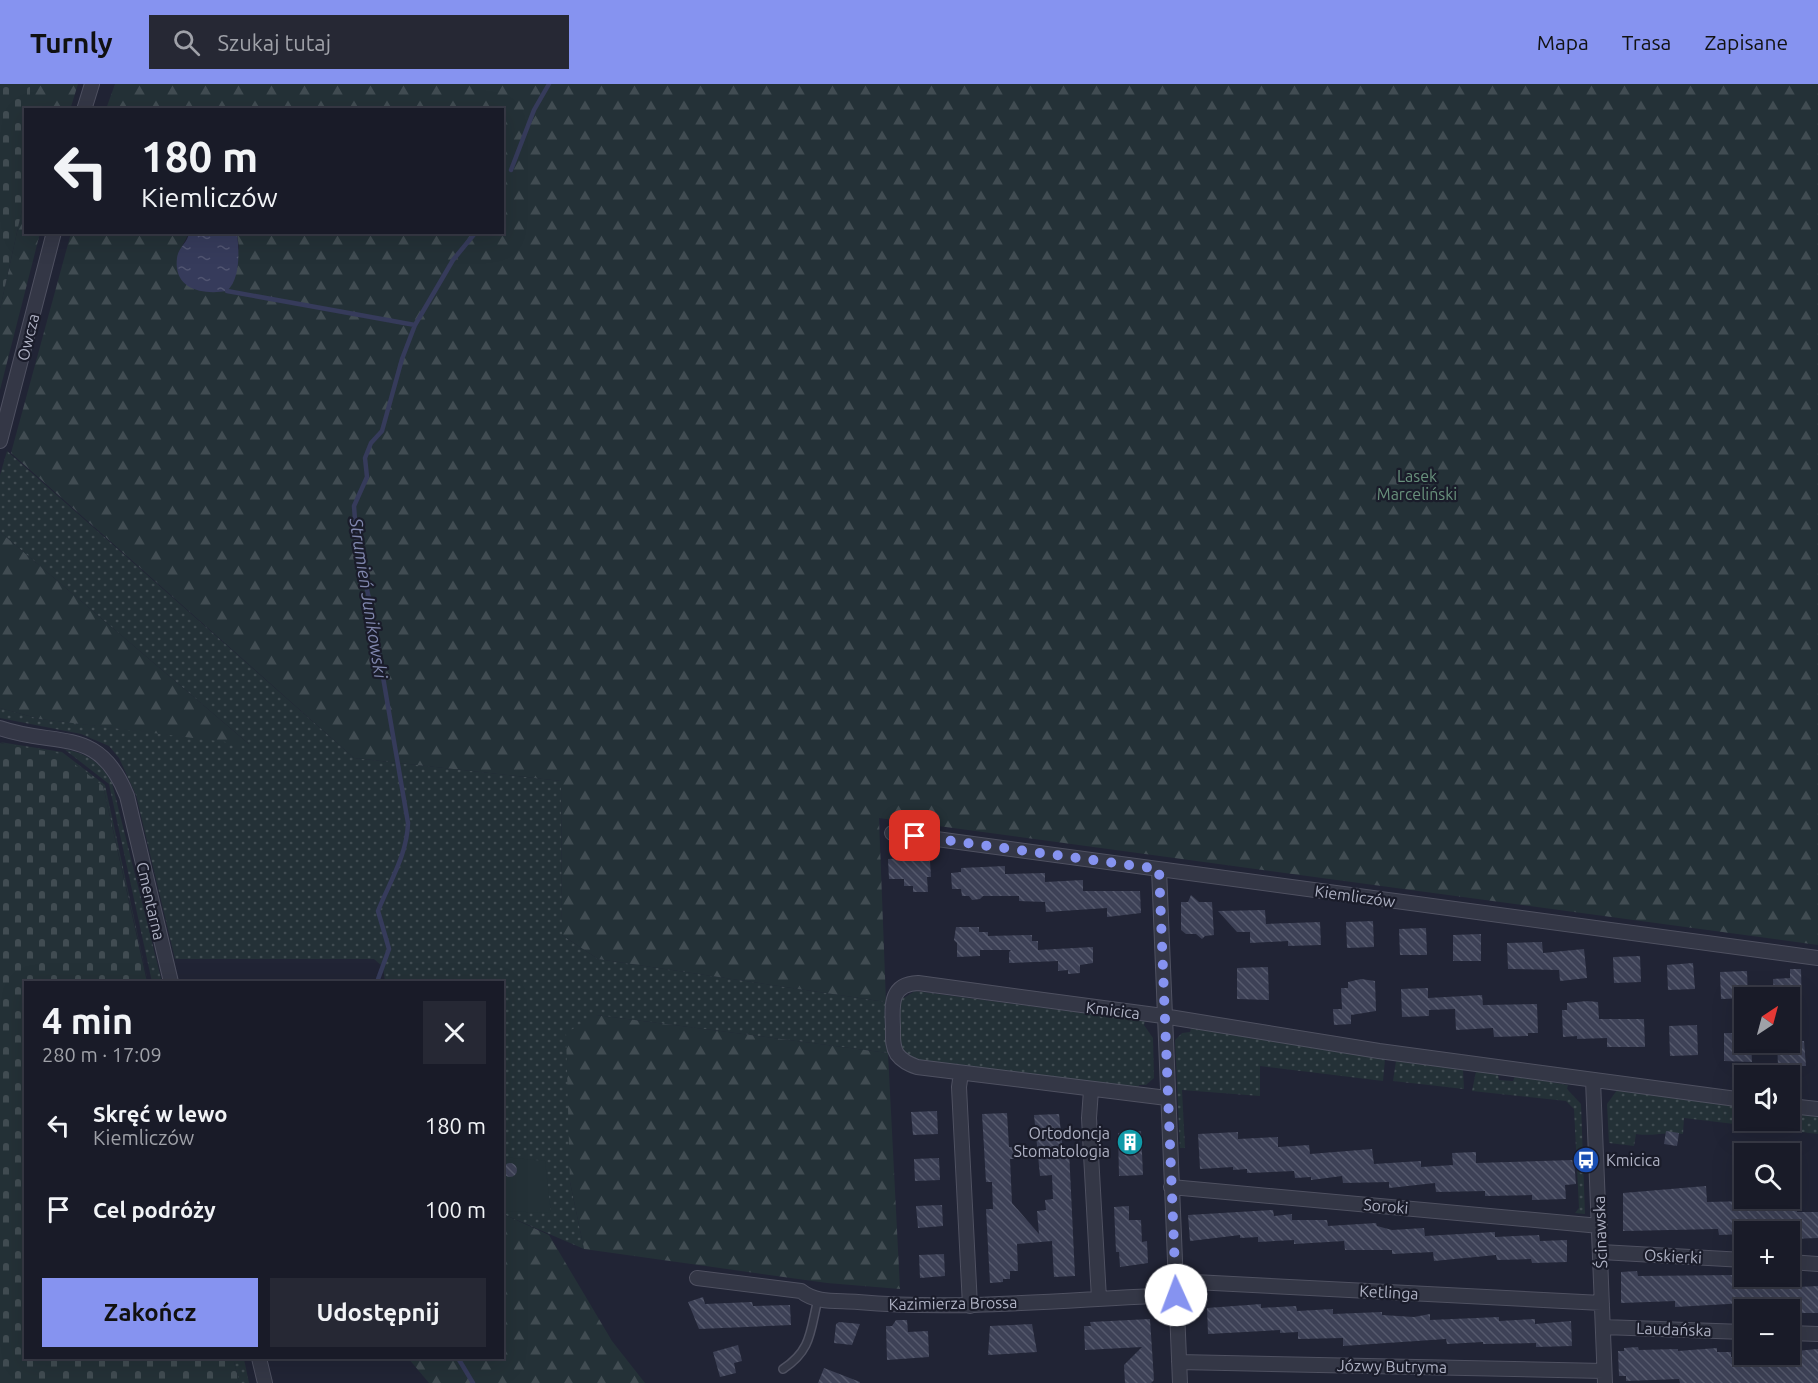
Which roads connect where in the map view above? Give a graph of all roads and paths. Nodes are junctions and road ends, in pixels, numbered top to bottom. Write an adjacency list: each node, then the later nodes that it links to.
1 (92, 84): 2 (street)
2 (85, 108)
3 (53, 234): 4 (street, Owcza)
4 (0, 441)
5 (0, 728): 9 (street, Cmentarna)
6 (892, 833): 7 (street, Kiemliczów)
7 (1159, 869): 8 (street, Kiemliczów); 10 (street)
8 (1818, 958)
9 (171, 981)
10 (1163, 1016): 11 (street, Kmicica); 12 (street, Kmicica); 14 (street)
11 (961, 1072): 13 (street); 29 (street)
12 (1593, 1080): 15 (street, Kmicica); 19 (street, Ścinawska)
13 (1091, 1090): 14 (street); 27 (street)
14 (1167, 1098): 18 (street)
15 (1734, 1099)
16 (1800, 1107): 17 (street)
17 (1818, 1110)
18 (1171, 1187): 19 (street, Soroki); 25 (street)
19 (1600, 1226): 20 (street, Ścinawska)
20 (1601, 1252): 21 (street, Oskierki); 28 (street, Ścinawska)
21 (1734, 1259)
22 (1800, 1263): 23 (street)
23 (1818, 1264)
24 (697, 1278): 26 (street, Kazimierza Brossa)
25 (1176, 1288): 27 (street, Kazimierza Brossa); 28 (street, Ketlinga); 35 (street)
26 (818, 1299): 29 (street, Kazimierza Brossa); 36 (lane)
27 (1099, 1299): 29 (street, Kazimierza Brossa)
28 (1602, 1303): 30 (street, Ścinawska)
29 (970, 1306)
30 (1603, 1327): 31 (street, Laudańska); 37 (street, Ścinawska)
31 (1734, 1332)
32 (1800, 1333): 33 (street)
33 (1818, 1334)
34 (259, 1359): 38 (street)
35 (1179, 1362): 37 (street, Józwy Butryma); 39 (street)
36 (783, 1369)
37 (1604, 1377)
38 (265, 1383)
39 (1180, 1383)

